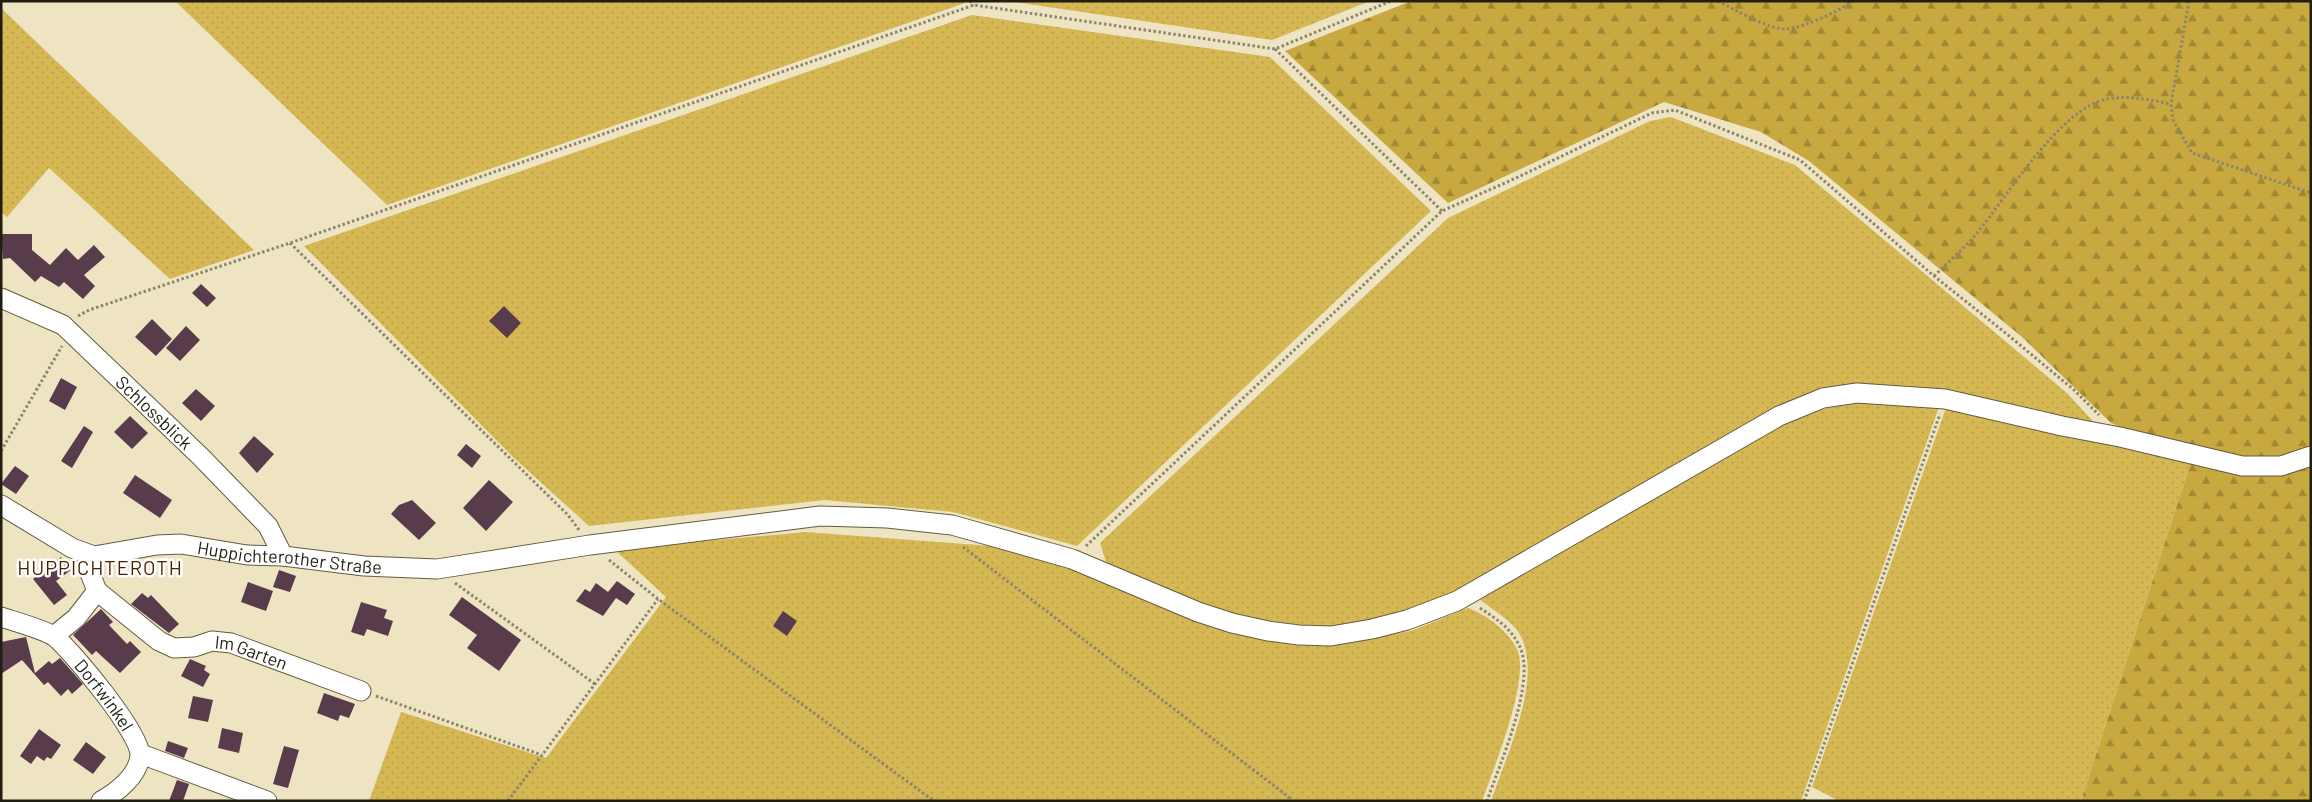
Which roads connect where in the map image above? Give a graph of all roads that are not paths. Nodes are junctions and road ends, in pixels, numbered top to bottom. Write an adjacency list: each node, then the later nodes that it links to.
1 (1, 298): 5 (street, Schlossblick)
2 (2311, 456): 5 (street, Huppichterother Straße)
3 (1, 505): 4 (street)
4 (94, 556): 5 (street, Huppichterother Straße); 6 (street)
5 (283, 556)
6 (97, 591): 8 (street); 9 (street, Im Garten)
7 (1, 617): 8 (street)
8 (54, 636): 10 (street, Dorfwinkel)
9 (361, 691)
10 (140, 754): 11 (street); 12 (street)
11 (102, 801)
12 (267, 801)

